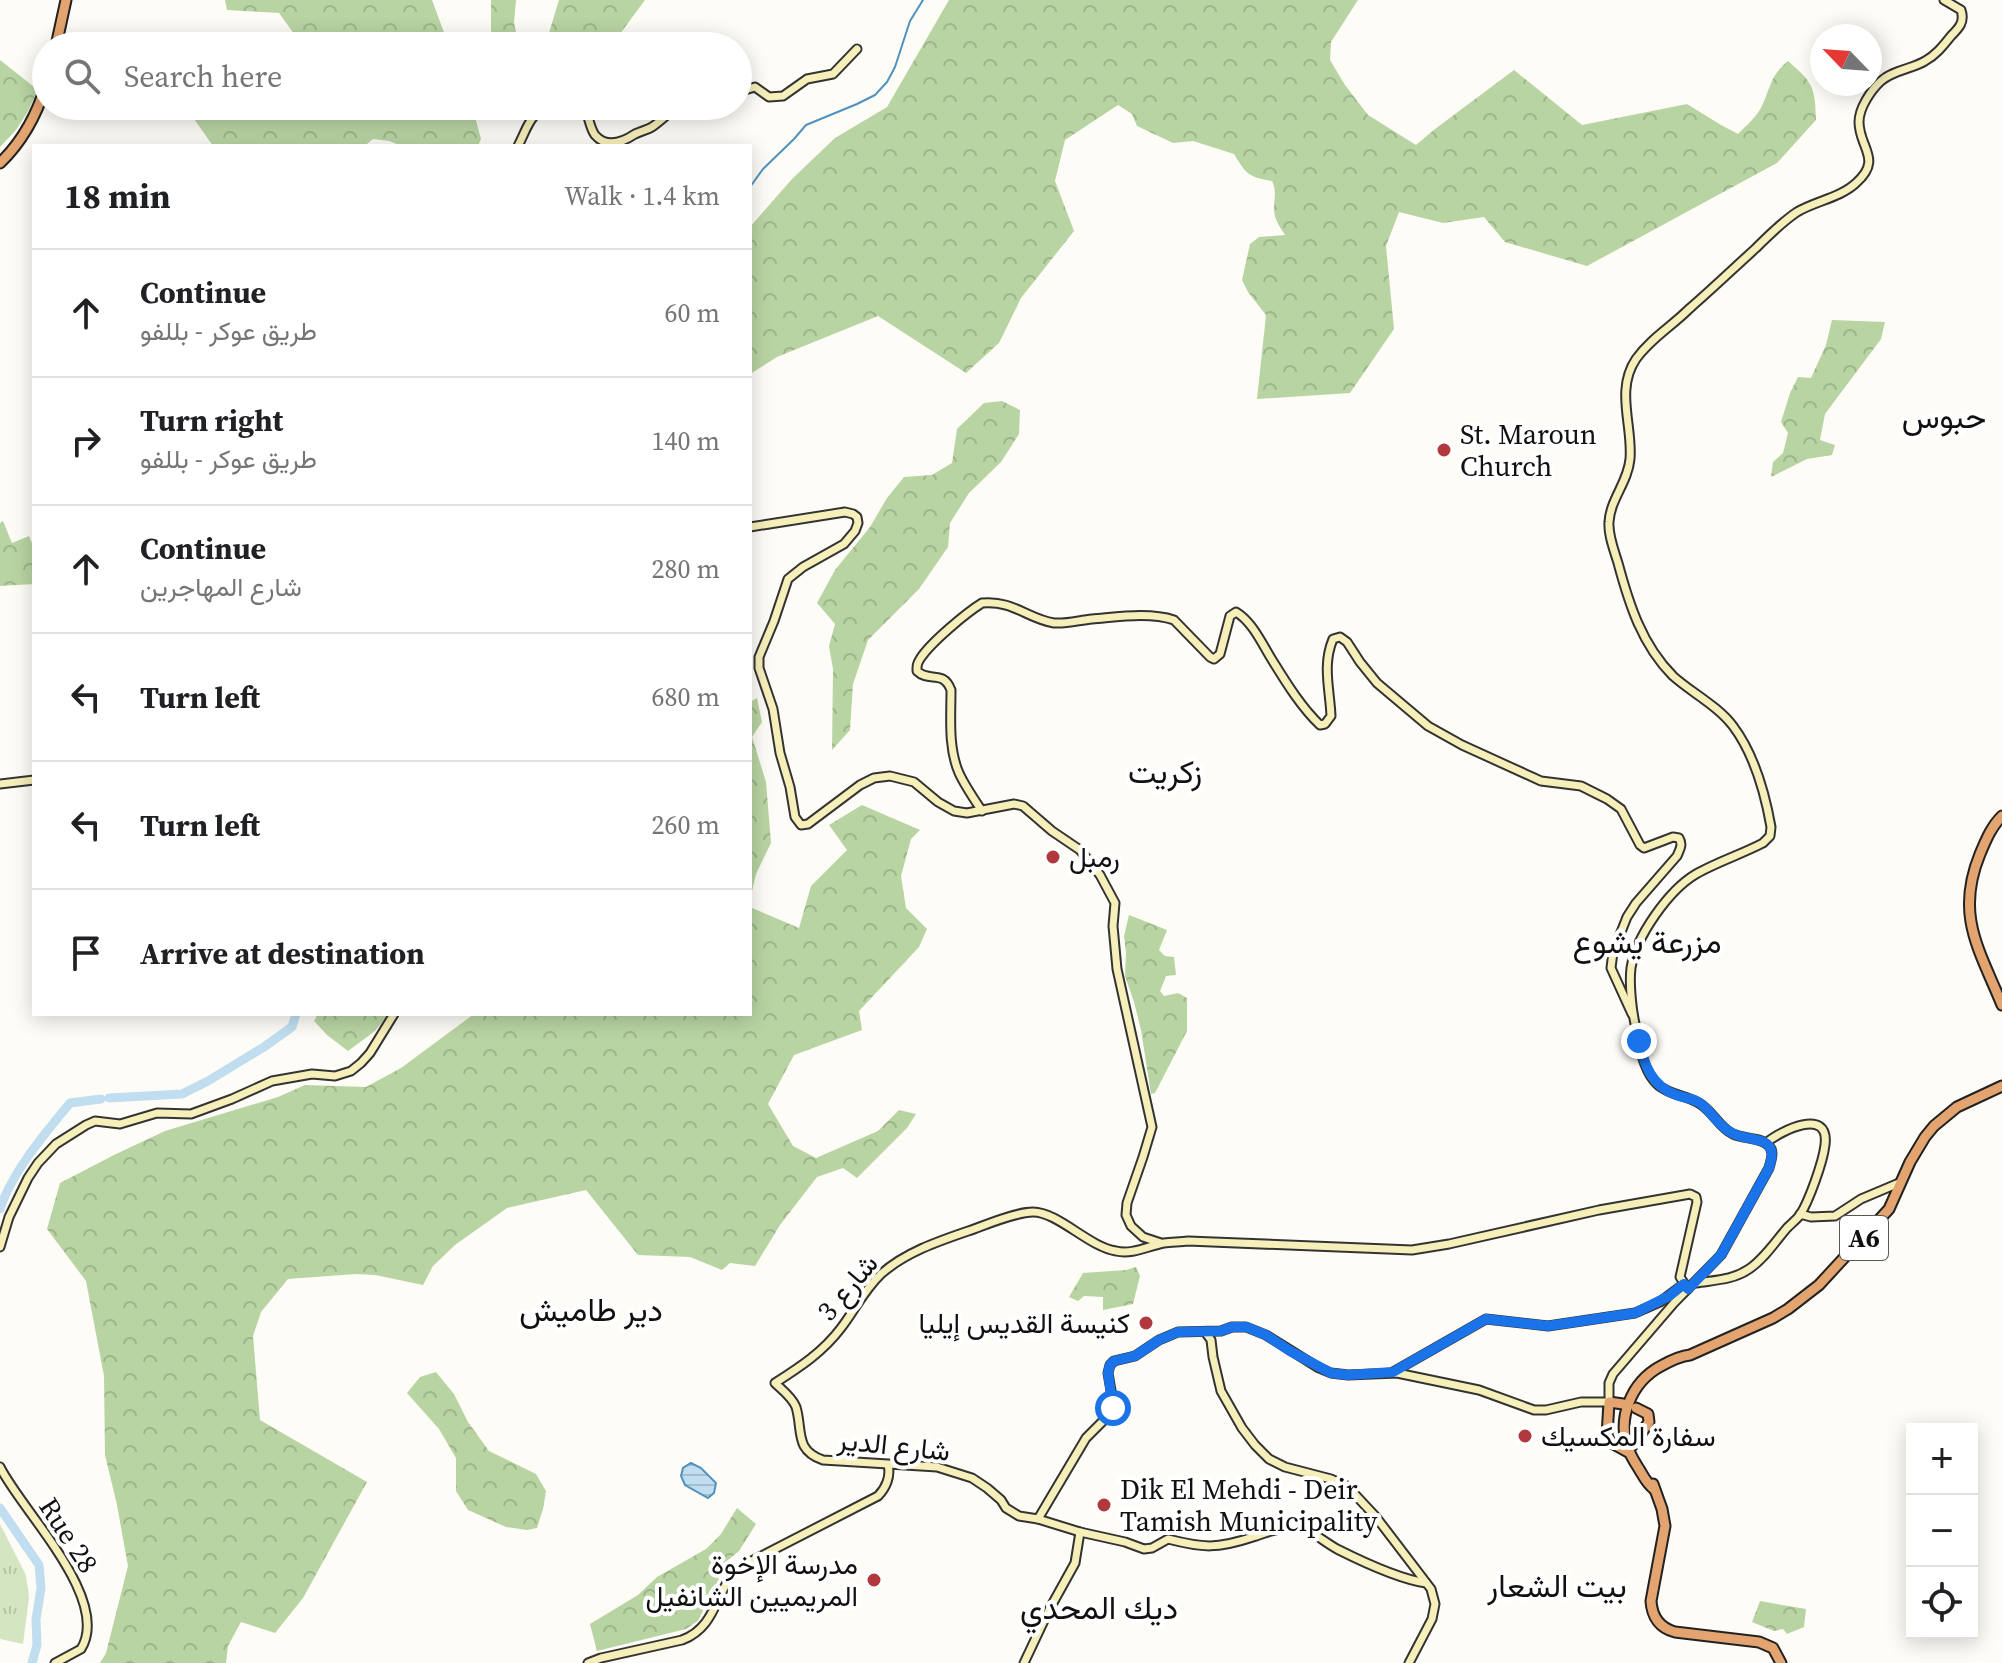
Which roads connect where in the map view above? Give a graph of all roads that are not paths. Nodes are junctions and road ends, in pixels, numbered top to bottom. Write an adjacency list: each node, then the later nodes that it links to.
1 (66, 0): 3 (highway)
2 (1944, 0): 19 (street)
3 (59, 32)
4 (857, 49): 5 (street)
5 (752, 88)
6 (32, 118): 11 (highway)
7 (531, 120): 10 (street)
8 (589, 120): 9 (street)
9 (661, 120)
10 (519, 144)
11 (0, 163)
12 (752, 527): 15 (street)
13 (32, 780): 14 (street)
14 (0, 784)
15 (982, 811): 19 (street); 26 (street)
16 (2002, 816): 17 (highway)
17 (2002, 1005)
18 (393, 1016): 27 (street)
19 (1633, 1016): 21 (street)
20 (2002, 1086): 22 (highway, A6)
21 (1768, 1145): 23 (street); 28 (street)
22 (1897, 1188): 25 (street); 32 (highway, A6)
23 (1804, 1205): 24 (street); 25 (street)
24 (1800, 1214): 25 (street); 28 (street)
25 (1819, 1216)
26 (1163, 1244): 28 (street, شارع 3); 34 (street, شارع 3)
27 (0, 1247)
28 (1689, 1286): 33 (street); 35 (street)
29 (1221, 1331): 30 (street); 31 (street); 33 (street)
30 (1205, 1332): 31 (street); 45 (street)
31 (1212, 1342): 47 (street)
32 (1690, 1355): 38 (highway, A6); 40 (highway, A6)
33 (1393, 1372): 35 (street)
34 (775, 1383): 43 (street, شارع الدير)
35 (1609, 1402): 36 (highway); 41 (highway)
36 (1623, 1404)
37 (1636, 1408): 39 (highway)
38 (1630, 1421): 39 (highway); 42 (highway, A6)
39 (1646, 1428): 42 (highway)
40 (1625, 1432): 41 (highway); 42 (highway, A6)
41 (1612, 1443): 42 (highway)
42 (1631, 1449): 52 (highway, A6)
43 (888, 1465): 45 (street, شارع الدير); 49 (street)
44 (0, 1467): 48 (street, Rue 28)
45 (1038, 1519): 46 (street, شارع الدير)
46 (1080, 1532): 47 (street, شارع الدير); 50 (street)
47 (1426, 1583): 51 (street)
48 (55, 1663)
49 (588, 1663)
50 (1024, 1663)
51 (1407, 1663)
52 (1781, 1663)

